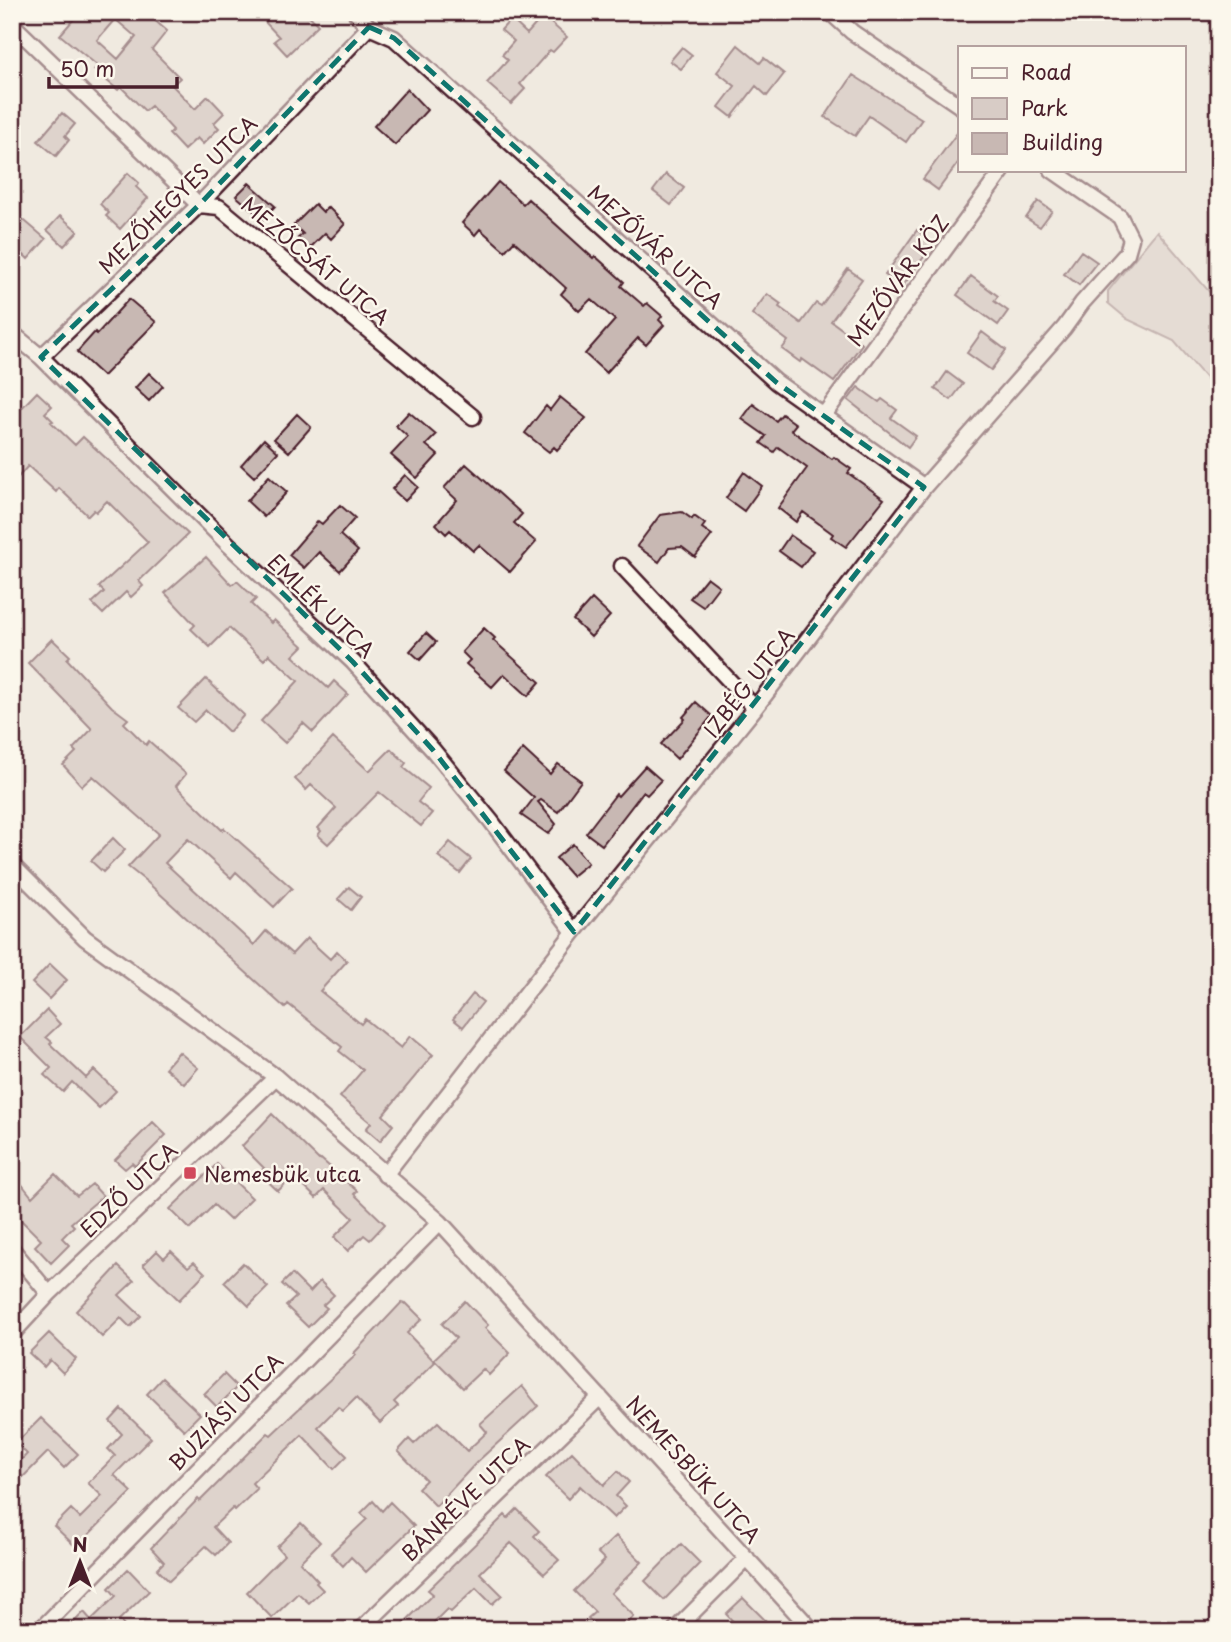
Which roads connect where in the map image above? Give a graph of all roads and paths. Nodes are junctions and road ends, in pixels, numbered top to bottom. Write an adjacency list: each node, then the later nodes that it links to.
1 (355, 12): 4 (street, MEZŐVÁR UTCA)
2 (830, 12): 5 (street)
3 (12, 23): 8 (street, MEZŐCSÁT UTCA)
4 (369, 27): 8 (street, MEZŐHEGYES UTCA); 11 (street, MEZŐVÁR UTCA)
5 (958, 105)
6 (1002, 172): 11 (street, MEZŐVÁR KÖZ)
7 (1055, 172): 13 (street, IZBÉG UTCA)
8 (199, 205): 10 (street, MEZŐHEGYES UTCA); 12 (street, MEZŐCSÁT UTCA)
9 (12, 333): 10 (street, EMLÉK UTCA)
10 (41, 357): 17 (street, EMLÉK UTCA)
11 (824, 415): 13 (street, MEZŐVÁR UTCA)
12 (473, 417)
13 (924, 487): 15 (street, IZBÉG UTCA)
14 (622, 566): 15 (street)
15 (755, 708): 17 (street, IZBÉG UTCA)
16 (12, 865): 18 (street, NEMESBÜK UTCA)
17 (574, 932): 19 (street, IZBÉG UTCA)
18 (276, 1077): 19 (street, NEMESBÜK UTCA); 22 (street, EDZŐ UTCA)
19 (385, 1175): 20 (street, NEMESBÜK UTCA)
20 (440, 1222): 24 (street, NEMESBÜK UTCA); 26 (street, BUZIÁSI UTCA)
21 (12, 1249): 22 (street)
22 (49, 1294): 23 (street, EDZŐ UTCA)
23 (12, 1334)
24 (600, 1397): 25 (street, NEMESBÜK UTCA); 27 (street, BÁNRÉVE UTCA)
25 (747, 1558): 28 (street); 29 (street, NEMESBÜK UTCA)
26 (40, 1630)
27 (360, 1630)
28 (675, 1630)
29 (812, 1630)

